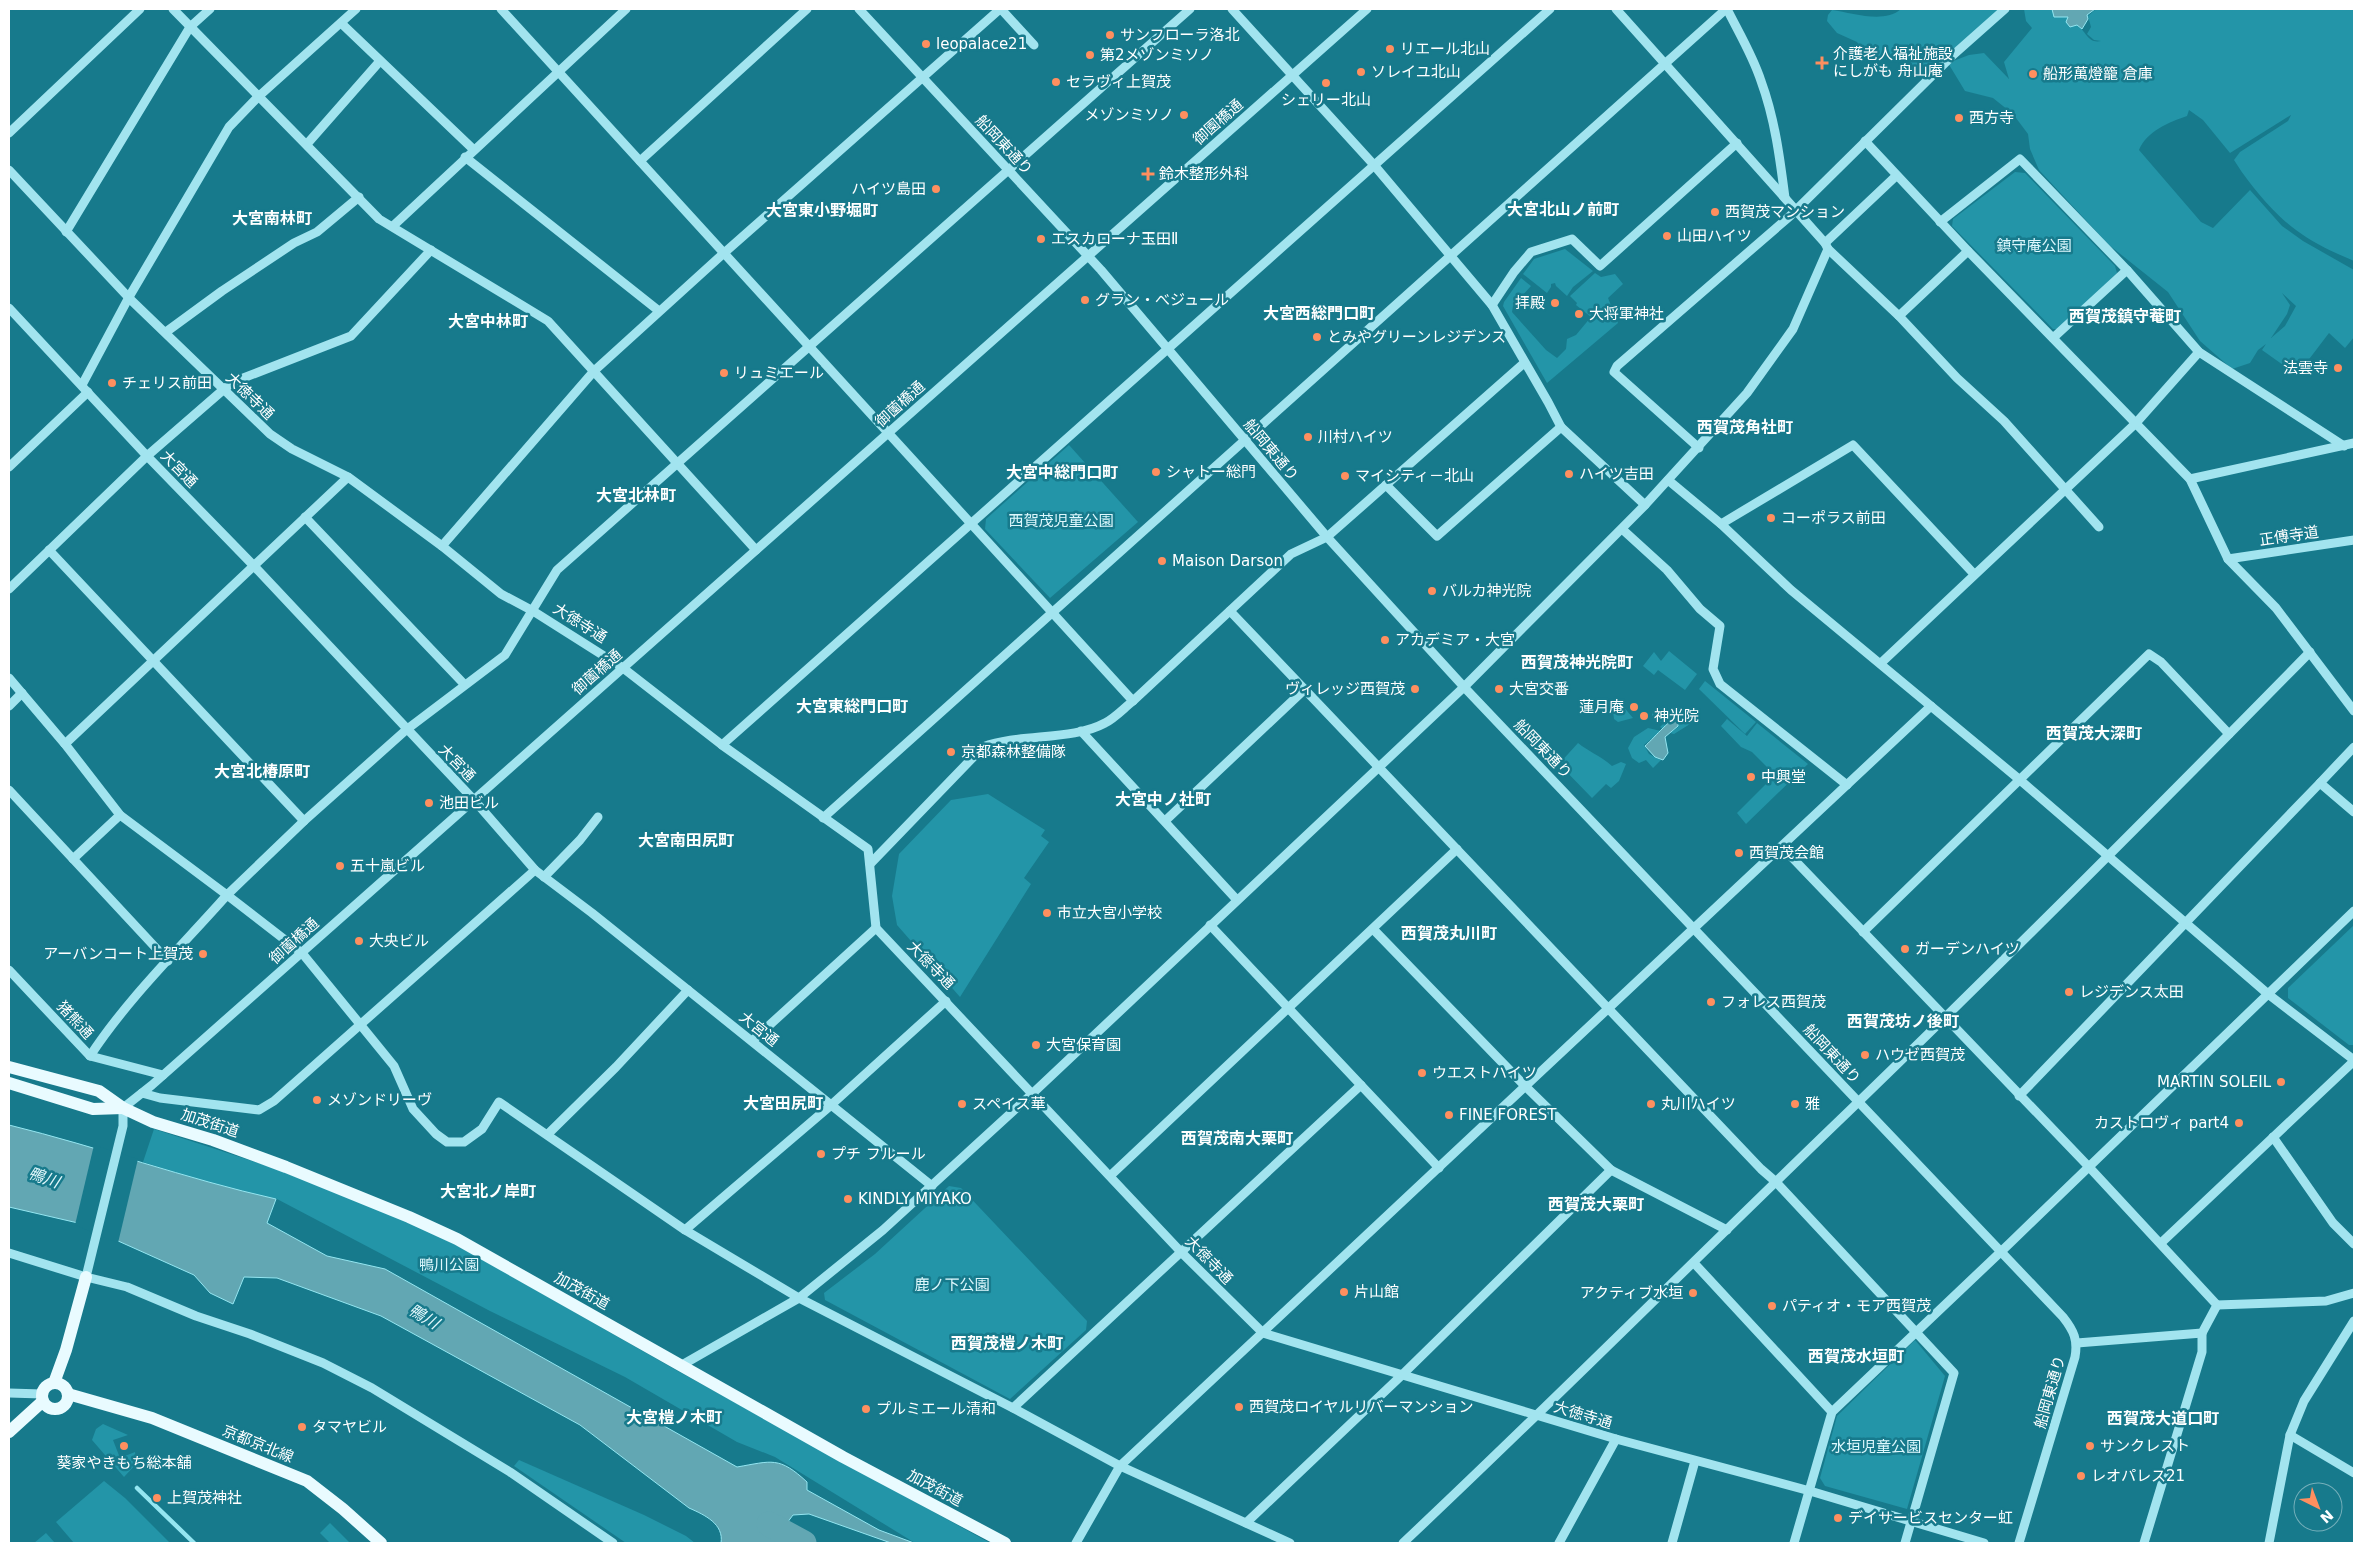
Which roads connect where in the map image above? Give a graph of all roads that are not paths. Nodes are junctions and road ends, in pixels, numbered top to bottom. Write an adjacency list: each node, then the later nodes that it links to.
1 (140, 9): 26 (street)
2 (173, 9): 18 (street)
3 (210, 9): 18 (street)
4 (356, 9): 17 (street)
5 (501, 9): 22 (street)
6 (626, 9): 22 (street)
7 (807, 9): 32 (street)
8 (859, 9): 24 (street, 船岡東通り)
9 (1001, 9): 19 (street); 24 (street)
10 (1190, 9): 34 (street)
11 (1232, 9): 23 (street)
12 (1367, 9): 23 (street, 御園橋通)
13 (1550, 9): 33 (street)
14 (1616, 9): 21 (street)
15 (1726, 9): 21 (street); 38 (street)
16 (2006, 9): 27 (street)
17 (341, 23): 20 (street); 25 (street)
18 (190, 27): 25 (street); 42 (street)
19 (1034, 45)
20 (380, 61): 29 (street); 30 (street)
21 (1666, 63): 28 (street); 47 (street)
22 (558, 71): 30 (street); 32 (street)
23 (1291, 76): 33 (street); 48 (street, 御園橋通)
24 (922, 77): 34 (street, 船岡東通り); 46 (street)
25 (258, 96): 29 (street); 50 (street)
26 (9, 133)
27 (1865, 142): 36 (street); 39 (street)
28 (1737, 143): 38 (street); 51 (street)
29 (307, 144): 37 (street)
30 (474, 150): 31 (street)
31 (466, 157): 41 (street); 53 (street)
32 (640, 161): 46 (street)
33 (1374, 165): 47 (street); 58 (street)
34 (1007, 169): 48 (street, 船岡東通り); 57 (street)
35 (9, 170): 42 (street, 大徳寺通)
36 (1896, 176): 40 (street); 43 (street)
37 (359, 196): 41 (street); 55 (street)
38 (1785, 199): 39 (street)
39 (1795, 210): 43 (street); 70 (street)
40 (1940, 222): 45 (street); 49 (street)
41 (393, 226): 44 (street)
42 (66, 232): 50 (street, 大徳寺通)
43 (1826, 246): 54 (street); 70 (street)
44 (431, 250): 61 (street); 63 (street)
45 (1968, 251): 54 (street); 56 (street)
46 (724, 252): 53 (street); 57 (street)
47 (1451, 255): 51 (street); 67 (street)
48 (1088, 256): 58 (street, 船岡東通り); 66 (street, 御薗橋通)
49 (2127, 270): 56 (street); 59 (street)
50 (129, 297): 55 (street, 大徳寺通); 62 (street)
51 (1492, 305): 60 (street)
52 (9, 309): 62 (street, 大宮通)
53 (659, 311): 61 (street)
54 (1899, 316): 78 (street)
55 (166, 332): 63 (street, 大徳寺通)
56 (2053, 338): 64 (street)
57 (808, 345): 66 (street); 72 (street)
58 (1167, 349): 67 (street, 船岡東通り); 81 (street)
59 (2199, 352): 64 (street); 69 (street)
60 (1524, 363): 65 (street); 77 (street)
61 (594, 371): 72 (street); 87 (street)
62 (85, 388): 71 (street, 大宮通); 73 (street)
63 (223, 390): 71 (street); 74 (street, 大徳寺通)
64 (2136, 423): 75 (street); 78 (street)
65 (1561, 427): 77 (street); 79 (street)
66 (888, 433): 81 (street); 89 (street, 御薗橋通)
67 (1245, 440): 85 (street, 船岡東通り); 96 (street)
68 (2354, 443): 69 (street)
69 (2344, 446): 75 (street)
70 (1699, 448): 76 (street)
71 (147, 456): 88 (street); 91 (street, 大宮通)
72 (677, 462): 89 (street); 94 (street)
73 (9, 467)
74 (348, 477): 80 (street); 87 (street, 大徳寺通)
75 (2190, 479): 90 (street)
76 (1668, 480): 79 (street); 82 (street)
77 (1386, 484): 85 (street)
78 (2065, 490): 83 (street); 92 (street)
79 (1645, 505): 84 (street)
80 (305, 517): 91 (street); 102 (street)
81 (971, 523): 96 (street); 114 (street)
82 (1721, 524): 92 (street); 99 (street)
83 (2099, 527)
84 (1622, 529): 103 (street); 119 (street)
85 (1327, 537): 95 (street); 103 (street, 船岡東通り)
86 (2354, 540): 90 (street, 正傅寺道)
87 (442, 546): 94 (street, 大徳寺通)
88 (49, 550): 93 (street); 98 (street)
89 (756, 550): 100 (street, 御薗橋通)
90 (2228, 559): 97 (street)
91 (254, 566): 98 (street); 110 (street, 大宮通)
92 (1974, 574): 99 (street)
93 (9, 589)
94 (534, 611): 100 (street, 大徳寺通); 102 (street)
95 (1230, 611): 104 (street); 106 (street)
96 (1052, 613): 106 (street); 125 (street)
97 (2310, 652): 109 (street); 112 (street)
98 (154, 660): 113 (street); 126 (street)
99 (1881, 663): 108 (street)
100 (624, 668): 114 (street, 大徳寺通); 121 (street, 御薗橋通)
101 (9, 678): 105 (street)
102 (464, 684): 110 (street)
103 (1464, 687): 116 (street); 142 (street, 船岡東通り)
104 (1305, 689): 116 (street); 127 (street)
105 (22, 693): 107 (street); 113 (street)
106 (1133, 701): 111 (street)
107 (9, 706)
108 (1931, 706): 117 (street); 119 (street)
109 (2354, 711)
110 (406, 730): 121 (street, 大宮通); 126 (street)
111 (1081, 731): 127 (street); 132 (street)
112 (2229, 734): 117 (street); 130 (street)
113 (65, 744): 123 (street)
114 (722, 745): 125 (street, 大徳寺通)
115 (2354, 747): 118 (street)
116 (1377, 768): 129 (street); 136 (street)
117 (2020, 780): 130 (street); 143 (street)
118 (2320, 784): 122 (street); 138 (street)
119 (1847, 785): 128 (street)
120 (9, 790): 131 (street)
121 (474, 800): 133 (street, 大宮通); 144 (street, 御薗橋通)
122 (2354, 812)
123 (120, 815): 131 (street); 135 (street)
124 (598, 817): 134 (street)
125 (823, 818): 132 (street, 大徳寺通)
126 (304, 821): 135 (street)
127 (1164, 821): 136 (street)
128 (1782, 847): 142 (street); 143 (street)
129 (1457, 850): 141 (street); 151 (street)
130 (2108, 855): 138 (street); 152 (street)
131 (73, 859): 145 (street)
132 (870, 864): 140 (street, 大徳寺通)
133 (535, 870): 134 (street, 大宮通); 153 (street)
134 (544, 877): 147 (street, 大宮通)
135 (227, 895): 144 (street); 145 (street)
136 (1237, 900): 139 (street)
137 (2354, 911): 148 (street)
138 (2187, 922): 148 (street); 164 (street)
139 (1210, 925): 150 (street); 163 (street)
140 (876, 928): 149 (street, 大徳寺通); 154 (street)
141 (1372, 929): 150 (street); 161 (street)
142 (1695, 929): 151 (street); 165 (street, 船岡東通り)
143 (1863, 932): 152 (street)
144 (302, 953): 153 (street); 158 (street, 御薗橋通)
145 (168, 961): 155 (street)
146 (9, 970): 155 (street, 猪熊通)
147 (688, 990): 154 (street, 大宮通); 168 (street)
148 (2268, 994): 156 (street); 170 (street)
149 (946, 1001): 163 (street, 大徳寺通); 166 (street)
150 (1288, 1008): 160 (street); 173 (street)
151 (1609, 1009): 161 (street); 174 (street)
152 (1945, 1019): 164 (street); 165 (street)
153 (359, 1024): 162 (street); 168 (street)
154 (752, 1041): 166 (street, 大宮通)
155 (90, 1056): 158 (street, 猪熊通)
156 (2354, 1061): 169 (street)
157 (9, 1067): 167 (main road, 加茂街道)
158 (163, 1076): 162 (street, 御薗橋通)
159 (9, 1084): 167 (main road, 加茂街道)
160 (1361, 1085): 171 (street); 180 (street)
161 (1526, 1087): 171 (street); 172 (street)
162 (142, 1092): 167 (street, 御薗橋通)
163 (1033, 1093): 173 (street, 大徳寺通); 175 (street)
164 (2019, 1096): 170 (street)
165 (1858, 1102): 174 (street); 181 (street, 船岡東通り)
166 (830, 1106): 175 (street, 大宮通); 176 (street)
167 (123, 1108): 184 (street); 193 (main road, 加茂街道)
168 (548, 1134): 176 (street)
169 (2273, 1137): 178 (street); 179 (street)
170 (2090, 1167): 178 (street); 181 (street)
171 (1439, 1168): 189 (street)
172 (1611, 1170): 177 (street); 194 (street)
173 (1110, 1176): 180 (street, 大徳寺通)
174 (1776, 1182): 177 (street); 190 (street)
175 (932, 1186): 186 (street)
176 (685, 1230): 186 (street)
177 (1727, 1230): 183 (street)
178 (2161, 1242): 187 (street)
179 (2354, 1244)
180 (1181, 1252): 189 (street, 大徳寺通); 198 (street)
181 (2001, 1252): 190 (street); 192 (street, 船岡東通り)
182 (9, 1253): 184 (street)
183 (1694, 1263): 199 (street); 200 (street)
184 (87, 1273): 195 (main road); 211 (street)
185 (2354, 1293): 187 (street)
186 (799, 1298): 193 (street); 198 (street)
187 (2217, 1305): 191 (street)
188 (2354, 1321): 202 (street)
189 (1263, 1332): 194 (street, 大徳寺通); 205 (street)
190 (1915, 1332): 199 (street); 208 (street)
191 (2202, 1333): 192 (street); 222 (street)
192 (2077, 1343): 221 (street, 船岡東通り)
193 (682, 1365): 212 (main road, 加茂街道)
194 (1402, 1375): 200 (street, 大徳寺通); 209 (street)
195 (62, 1391): 197 (main road); 197 (main road, 京都京北線); 210 (main road, 京都京北線)
196 (9, 1393): 197 (street)
197 (42, 1397): 201 (main road)
198 (1013, 1408): 205 (street)
199 (1832, 1412): 207 (street)
200 (1538, 1416): 203 (street, 大徳寺通); 215 (street)
201 (9, 1432)
202 (2290, 1435): 206 (street); 223 (street)
203 (1616, 1439): 204 (street, 大徳寺通); 216 (street)
204 (1696, 1461): 207 (street, 大徳寺通); 217 (street)
205 (1120, 1466): 209 (street); 213 (street)
206 (2354, 1473)
207 (1810, 1491): 208 (street, 大徳寺通); 218 (street)
208 (1912, 1522): 219 (street); 220 (street, 大徳寺通)
209 (1246, 1523): 214 (street)
210 (381, 1543)
211 (613, 1543)
212 (1006, 1543)
213 (1076, 1543)
214 (1290, 1543)
215 (1403, 1543)
216 (1559, 1543)
217 (1672, 1543)
218 (1794, 1543)
219 (1905, 1543)
220 (1984, 1543)
221 (2019, 1543)
222 (2144, 1543)
223 (2269, 1543)

